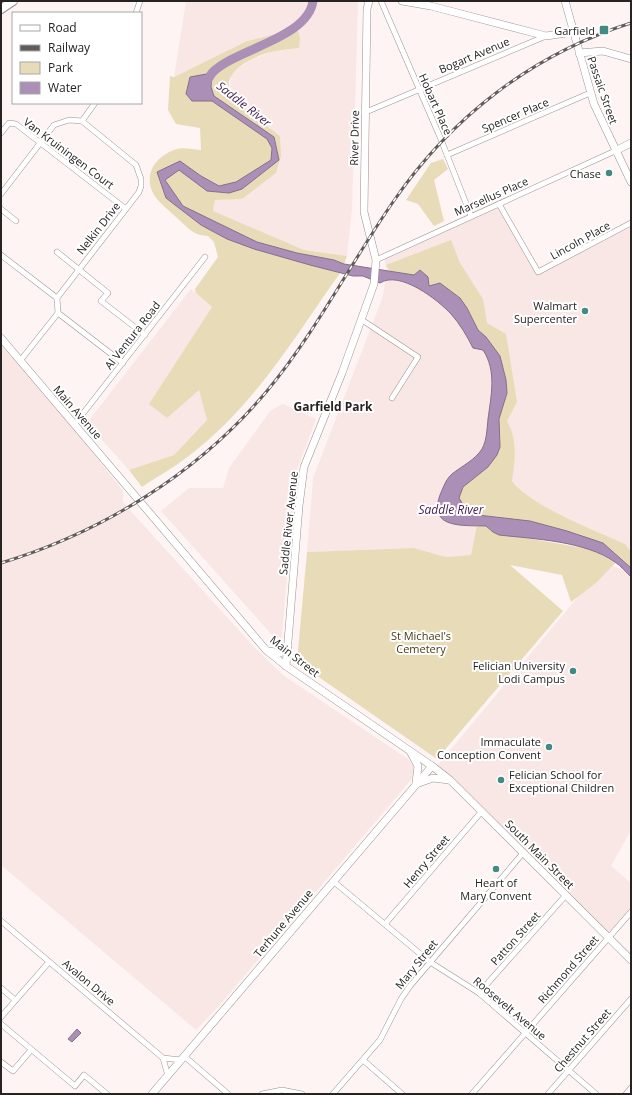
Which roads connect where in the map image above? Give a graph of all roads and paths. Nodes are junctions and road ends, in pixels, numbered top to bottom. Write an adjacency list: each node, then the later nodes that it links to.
1 (13, 1): 8 (main road)
2 (140, 1): 9 (street)
3 (369, 1): 17 (street, River Drive)
4 (381, 1): 14 (street, Hobart Place)
5 (402, 1): 7 (street)
6 (565, 1): 10 (street, Passaic Street)
7 (429, 4): 11 (street)
8 (1, 9)
9 (136, 12)
10 (573, 32): 11 (street); 12 (street, Passaic Street)
11 (546, 36): 14 (street, Bogart Avenue)
12 (579, 53): 13 (street); 15 (street, Passaic Street)
13 (631, 59)
14 (419, 90): 17 (street, Bogart Avenue); 23 (street, Hobart Place)
15 (590, 93): 22 (street, Passaic Street); 23 (street, Spencer Place)
16 (94, 104): 18 (street)
17 (366, 112): 35 (street, River Drive)
18 (82, 121): 20 (street); 28 (street, Nelkin Drive)
19 (1, 133): 20 (street, Van Kruiningen Court)
20 (40, 143): 25 (street); 28 (street, Van Kruiningen Court)
21 (631, 143): 22 (street)
22 (615, 151): 24 (street, Passaic Street); 26 (street, Marsellus Place)
23 (447, 155): 29 (street, Hobart Place)
24 (631, 182)
25 (1, 194)
26 (499, 204): 29 (street, Marsellus Place); 31 (street, Lincoln Place)
27 (1, 209): 30 (street)
28 (126, 209): 36 (street, Nelkin Drive)
29 (471, 216): 35 (street, Marsellus Place)
30 (16, 220)
31 (631, 223)
32 (56, 252): 36 (street)
33 (1, 255): 38 (street)
34 (205, 257): 41 (street, Al Ventura Road)
35 (376, 261): 37 (street, River Drive)
36 (79, 269): 38 (street, Nelkin Drive); 41 (street)
37 (376, 274): 40 (street, Saddle River Avenue)
38 (57, 298): 39 (street)
39 (58, 313): 43 (street); 44 (street)
40 (362, 320): 45 (street); 48 (street, Saddle River Avenue)
41 (145, 335): 44 (street, Al Ventura Road)
42 (1, 338): 43 (street, Main Avenue)
43 (20, 361): 46 (street, Main Avenue)
44 (123, 363): 46 (street, Al Ventura Road)
45 (392, 398)
46 (74, 425): 47 (street, Main Avenue)
47 (138, 499): 49 (street, Main Street)
48 (288, 646): 49 (street); 50 (street, Saddle River Avenue)
49 (266, 650): 50 (street, Main Street)
50 (286, 666): 51 (street, Main Street)
51 (410, 751): 52 (street, Main Street); 54 (street)
52 (432, 766): 53 (street, South Main Street); 54 (street, Terhune Avenue)
53 (450, 780): 54 (street); 55 (street, South Main Street)
54 (415, 785): 57 (street, Terhune Avenue)
55 (482, 811): 56 (street, South Main Street); 61 (street, Henry Street)
56 (523, 853): 58 (street, South Main Street); 65 (street, Mary Street)
57 (333, 881): 61 (street, Roosevelt Avenue); 75 (street, Terhune Avenue)
58 (566, 895): 62 (street, South Main Street); 67 (street, Patton Street)
59 (631, 912): 62 (street, Richmond Street)
60 (1, 921): 64 (street, Avalon Drive)
61 (386, 924): 65 (street, Roosevelt Avenue)
62 (608, 938): 63 (street, South Main Street); 72 (street, Richmond Street)
63 (631, 960)
64 (49, 962): 69 (street); 74 (street, Avalon Drive)
65 (430, 962): 67 (street, Roosevelt Avenue); 76 (street, Mary Street)
66 (1, 988): 69 (street)
67 (480, 993): 72 (street, Roosevelt Avenue)
68 (631, 999): 78 (street, Chestnut Street)
69 (15, 1000): 70 (street)
70 (1, 1017)
71 (1, 1024): 73 (street)
72 (526, 1034): 78 (street, Roosevelt Avenue); 88 (street, Richmond Street)
73 (31, 1050): 77 (street); 81 (street)
74 (163, 1058): 75 (street); 79 (street)
75 (183, 1058): 79 (street, Terhune Avenue); 83 (street)
76 (363, 1060): 86 (street, Mary Street); 87 (street)
77 (1, 1062)
78 (569, 1071): 89 (street, Chestnut Street); 90 (street, Roosevelt Avenue)
79 (168, 1076): 82 (street, Terhune Avenue)
80 (631, 1088): 91 (street)
81 (107, 1094)
82 (152, 1094)
83 (228, 1094)
84 (262, 1094): 85 (street)
85 (302, 1094)
86 (333, 1094)
87 (402, 1094)
88 (472, 1094)
89 (548, 1094)
90 (596, 1094)
91 (626, 1094)

